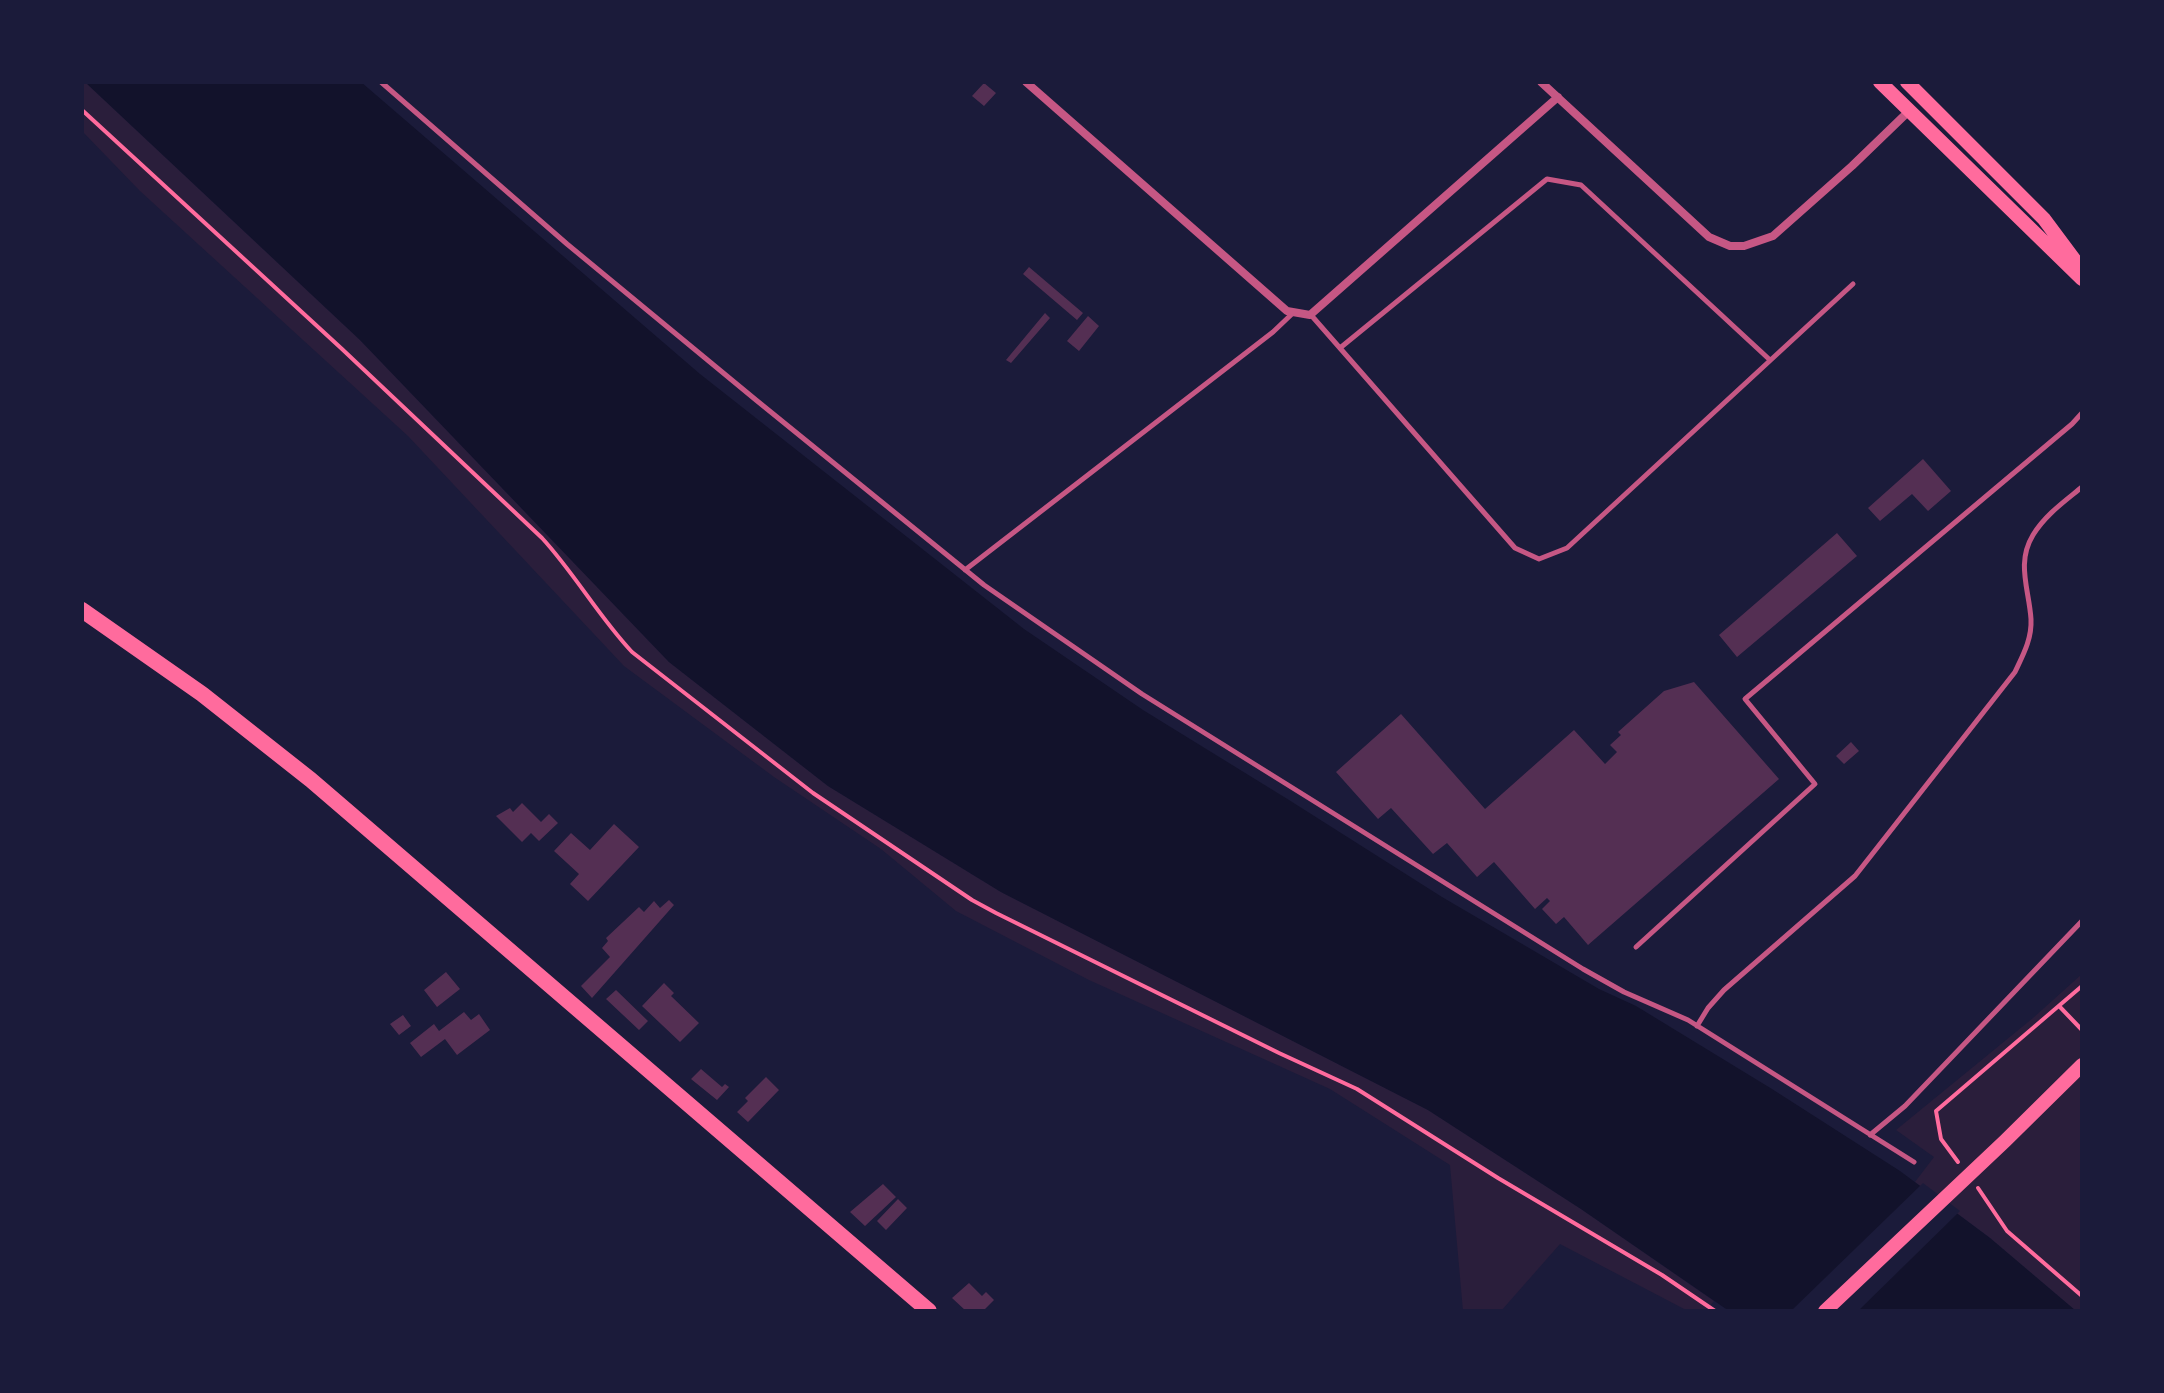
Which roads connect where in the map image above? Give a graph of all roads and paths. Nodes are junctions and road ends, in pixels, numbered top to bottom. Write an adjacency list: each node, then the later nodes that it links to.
1 (381, 82): 18 (lane)
2 (1026, 82): 12 (street)
3 (1541, 82): 6 (street)
4 (1880, 82): 8 (main road)
5 (1907, 82): 9 (main road)
6 (1558, 97): 8 (street); 13 (street)
7 (82, 110): 33 (path)
8 (1909, 111): 10 (main road)
9 (2082, 270)
10 (2082, 279)
11 (1853, 284): 15 (lane)
12 (1294, 312): 13 (street); 18 (lane)
13 (1310, 315): 14 (lane)
14 (1340, 348): 15 (lane); 15 (lane)
15 (1770, 360)
16 (2082, 413): 21 (lane)
17 (2082, 487): 24 (lane)
18 (965, 570): 24 (lane)
19 (82, 610): 32 (main road)
20 (2082, 921): 28 (lane)
21 (1636, 947)
22 (2082, 986): 23 (path)
23 (2060, 1007): 25 (path); 27 (path)
24 (1697, 1026): 28 (lane)
25 (2082, 1030)
26 (2082, 1065): 34 (main road)
27 (1936, 1111)
28 (1870, 1135): 29 (lane)
29 (1914, 1162)
30 (2007, 1231): 31 (path)
31 (2082, 1296)
32 (929, 1311)
33 (1715, 1311)
34 (1825, 1311)

